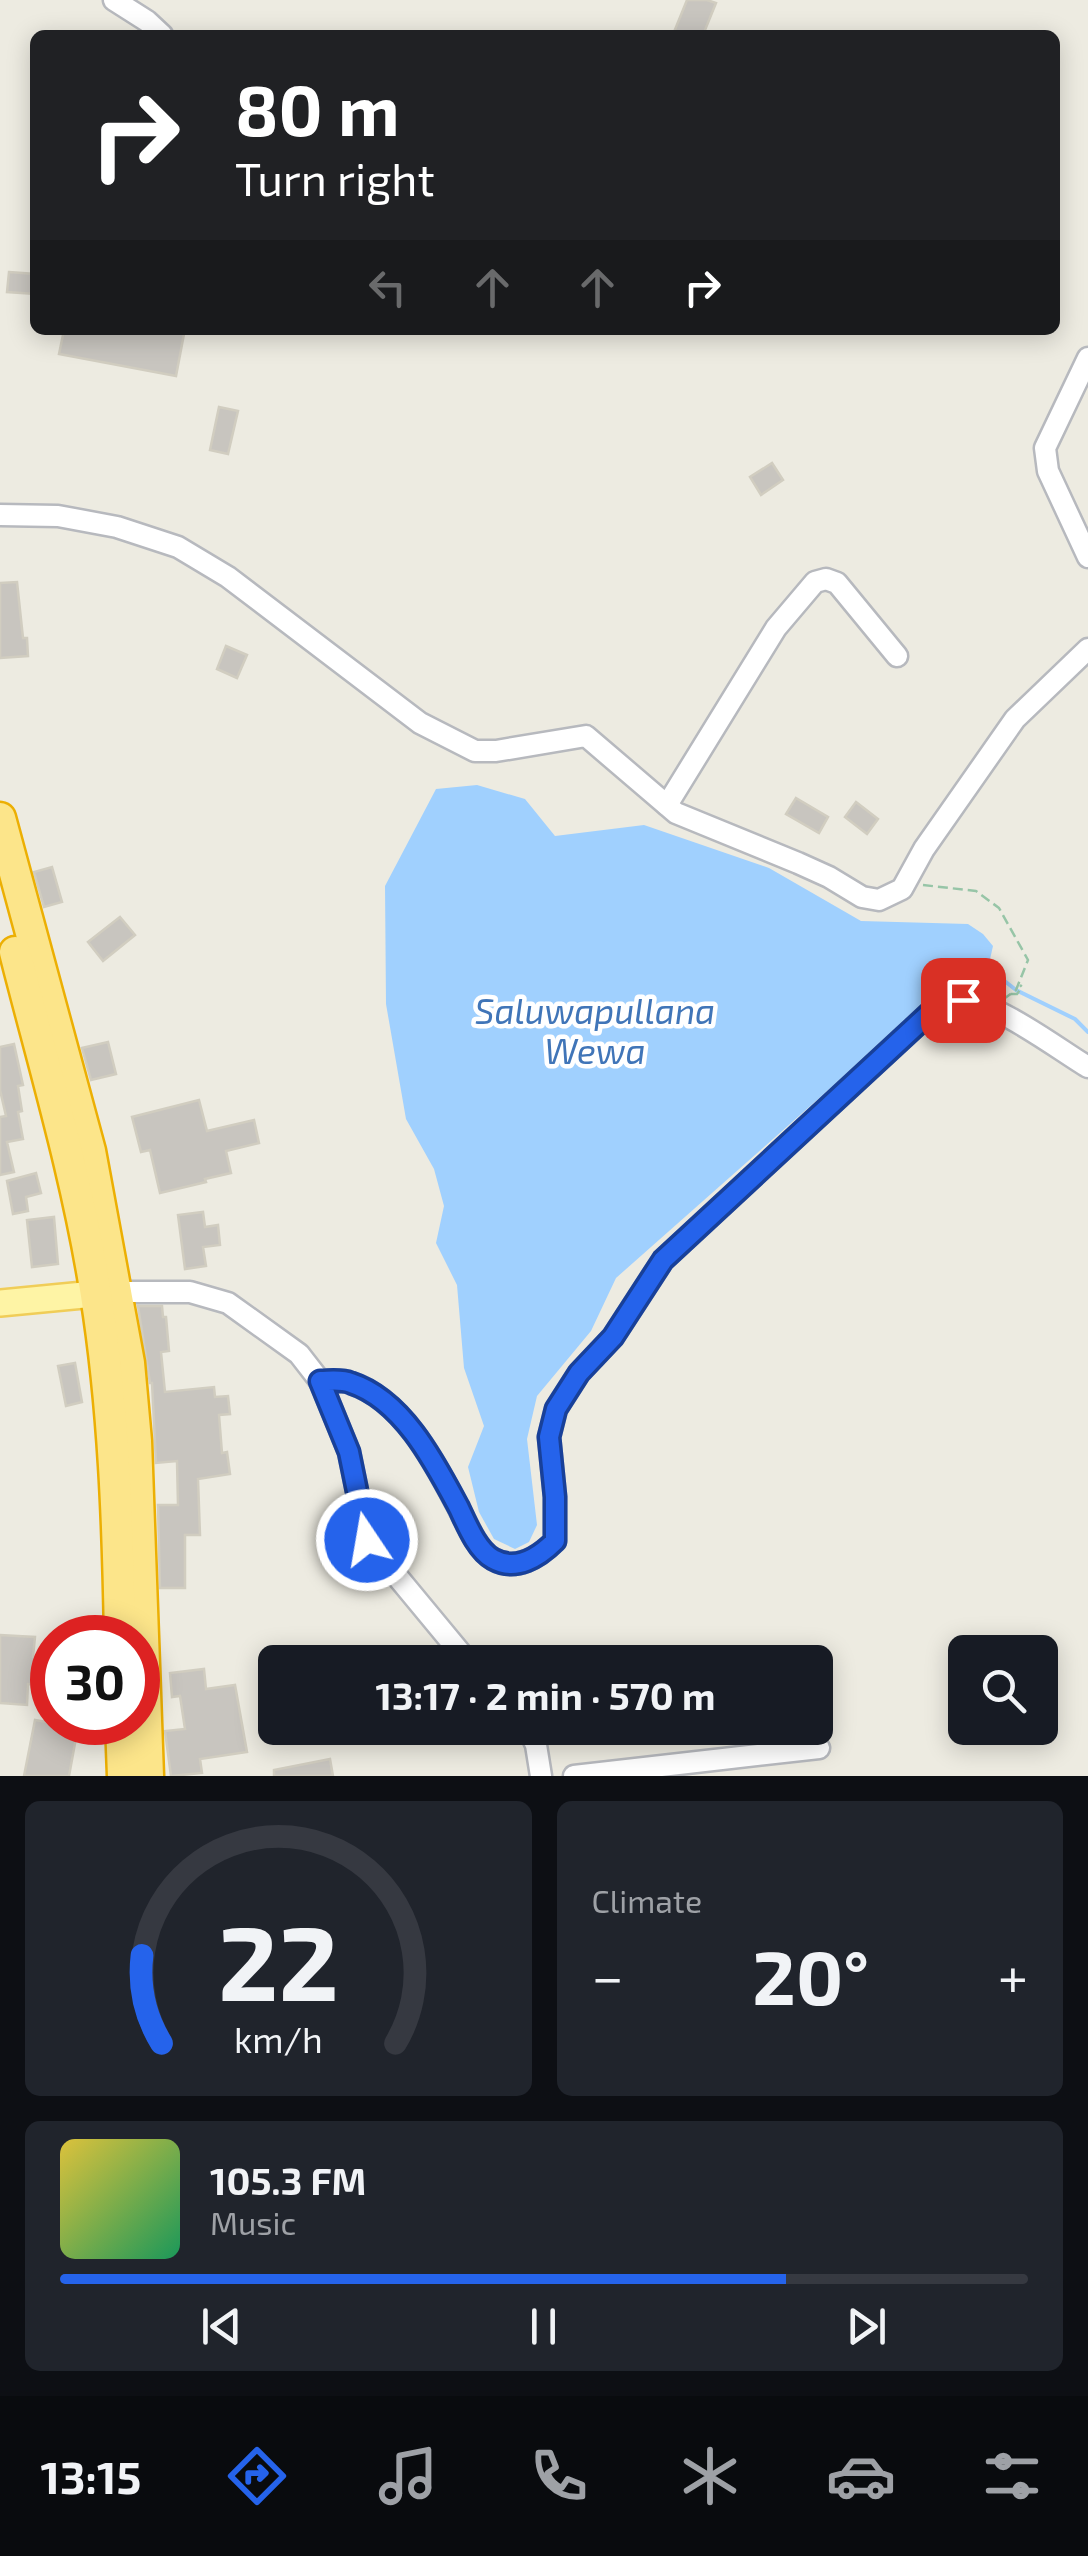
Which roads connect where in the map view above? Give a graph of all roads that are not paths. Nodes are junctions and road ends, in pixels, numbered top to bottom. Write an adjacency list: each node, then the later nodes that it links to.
1 (114, 0): 2 (street)
2 (157, 30)
3 (1088, 358): 5 (street)
4 (0, 515): 8 (street)
5 (1088, 558)
6 (1088, 649): 8 (street)
7 (897, 656): 8 (street)
8 (667, 805)
9 (0, 818): 12 (highway)
10 (0, 896): 12 (highway)
11 (1088, 1067): 14 (street)
12 (106, 1293): 13 (main road); 14 (street); 15 (highway)
13 (0, 1303)
14 (320, 1381): 16 (street)
15 (127, 1615)
16 (454, 1645)
17 (122, 1745): 21 (highway)
18 (144, 1745): 22 (highway)
19 (536, 1745): 23 (street)
20 (819, 1748): 24 (street)
21 (122, 1776)
22 (148, 1776)
23 (541, 1776)
24 (574, 1776)

